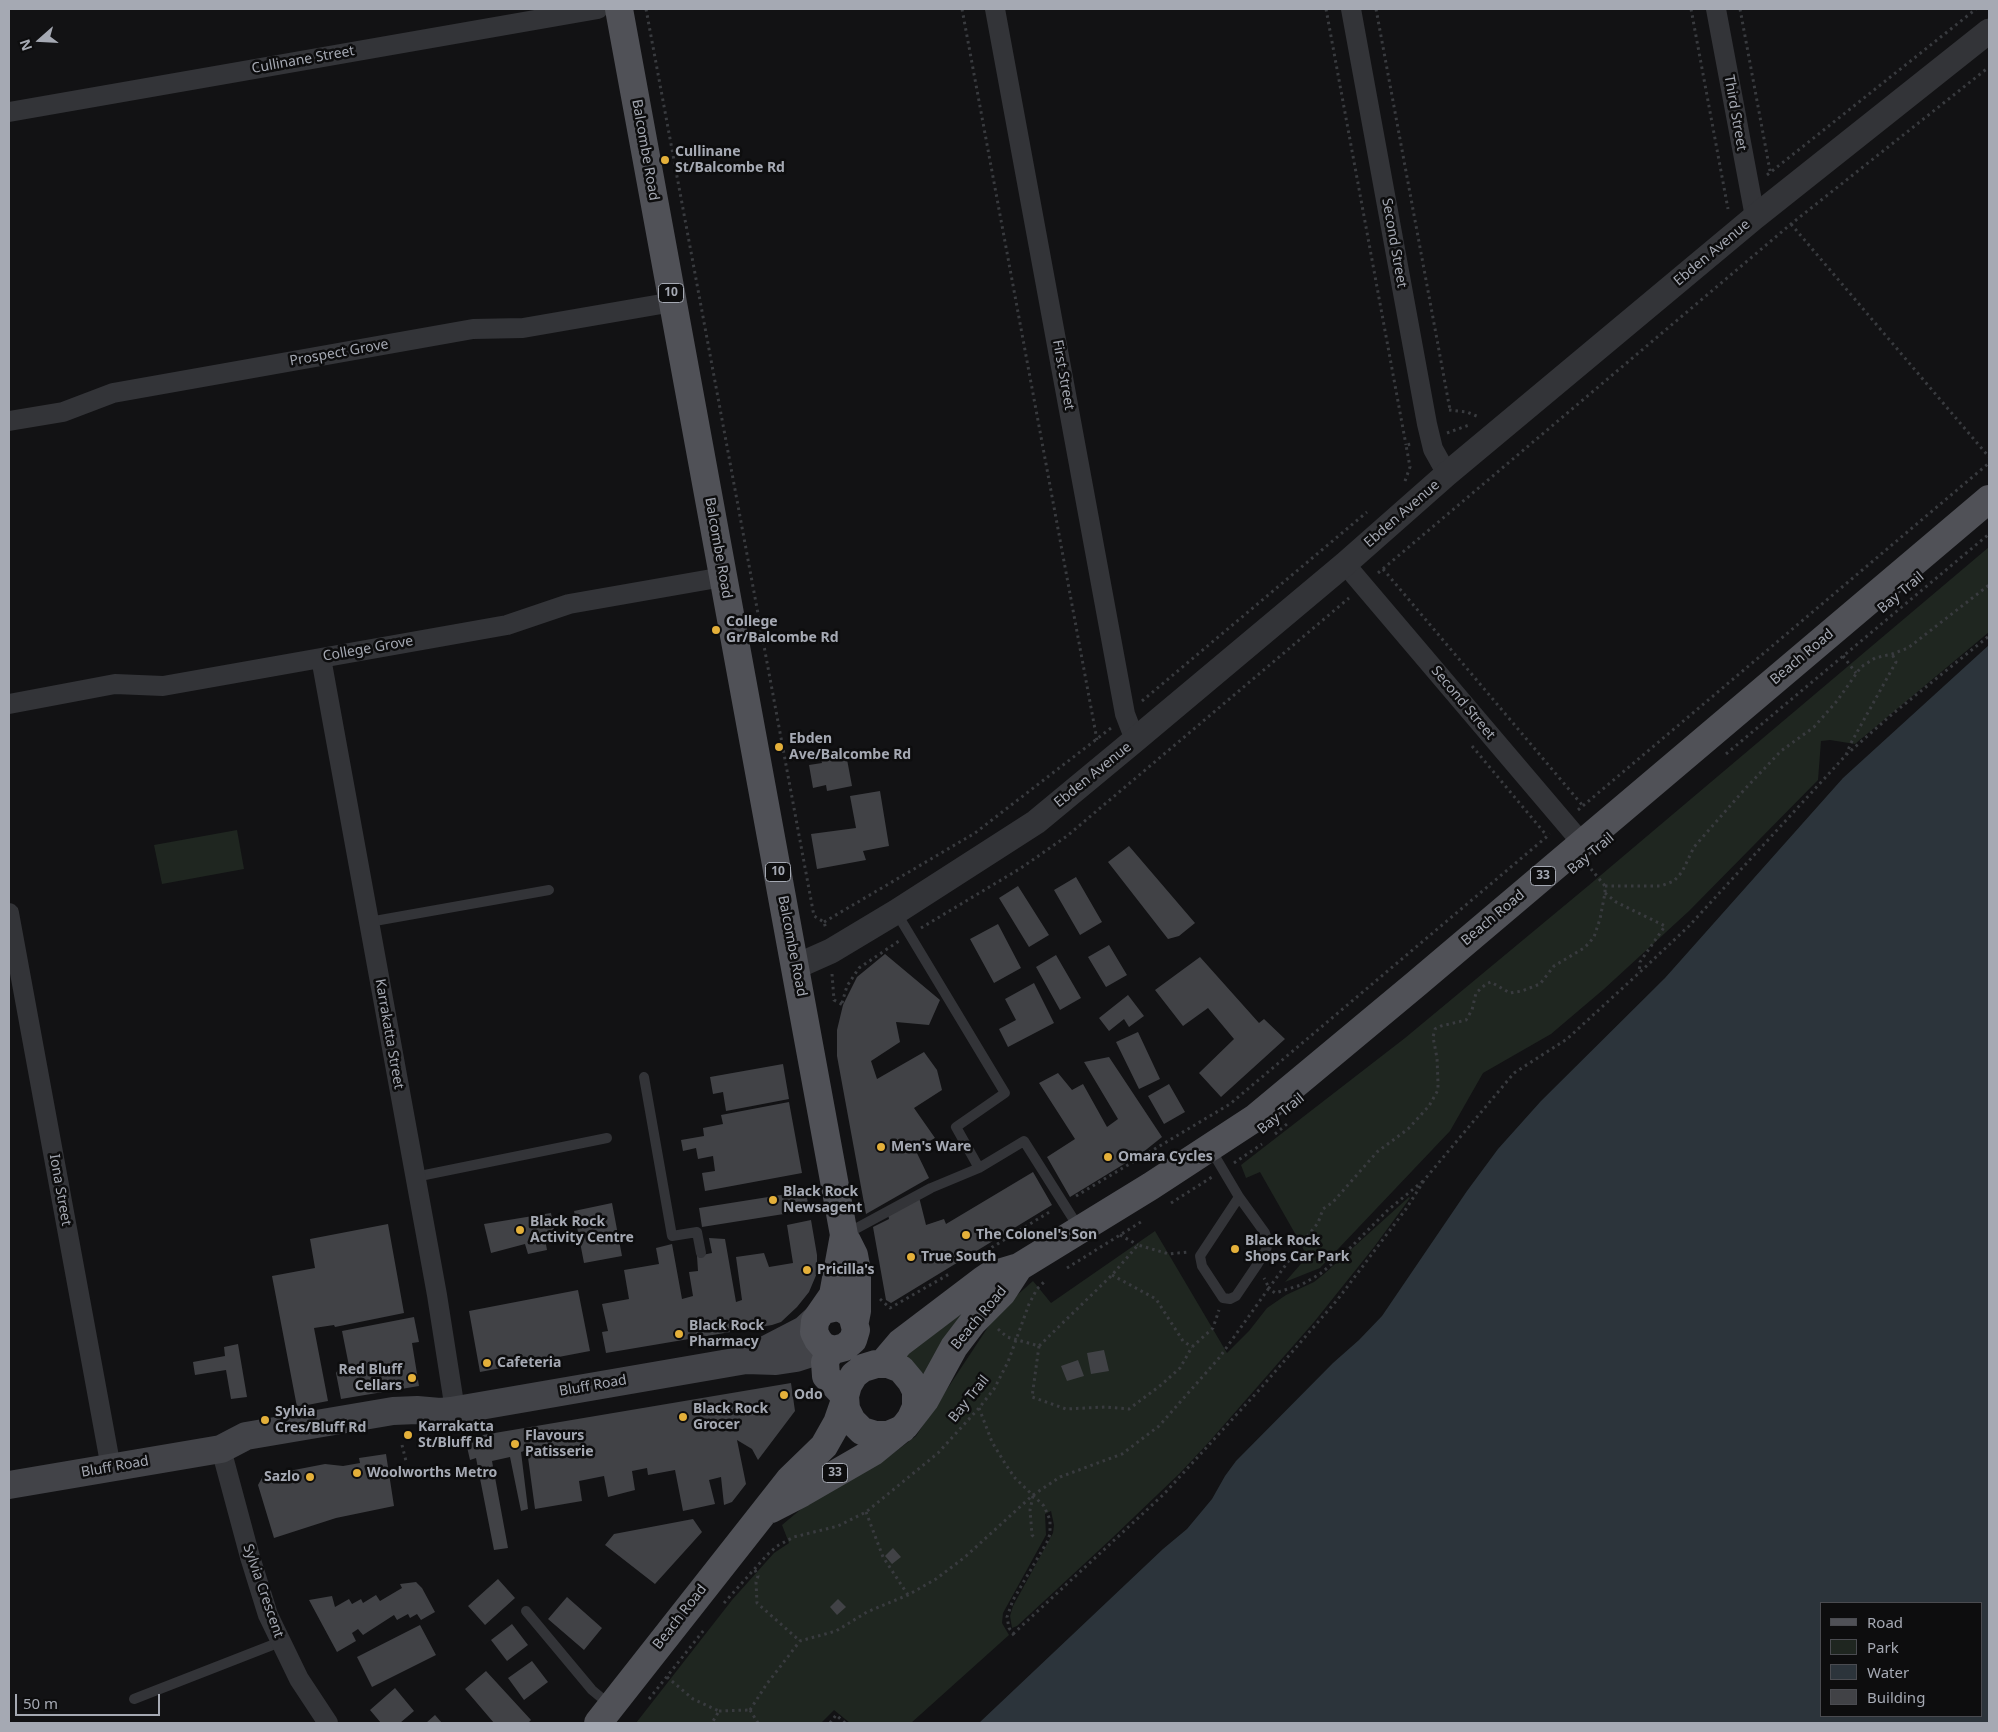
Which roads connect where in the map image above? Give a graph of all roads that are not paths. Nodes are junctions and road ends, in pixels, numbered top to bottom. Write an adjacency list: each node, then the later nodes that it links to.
1 (598, 9): 7 (street, Cullinane Street)
2 (619, 9): 9 (main road, Balcombe Road / 10)
3 (995, 9): 17 (street, First Street)
4 (1351, 9): 11 (street, Second Street)
5 (1716, 9): 8 (street, Third Street)
6 (1989, 31): 8 (street, Ebden Avenue)
7 (9, 112)
8 (1755, 217): 11 (street, Ebden Avenue)
9 (673, 302): 10 (street, Prospect Grove); 14 (main road, Balcombe Road / 10)
10 (9, 421)
11 (1447, 474): 13 (street, Ebden Avenue)
12 (1989, 499): 18 (main road, Beach Road / 33)
13 (1345, 564): 17 (street, Ebden Avenue); 18 (street, Second Street)
14 (724, 577): 15 (street, College Grove); 23 (main road, Balcombe Road / 10)
15 (321, 658): 16 (street, College Grove); 22 (street, Karrakatta Street)
16 (9, 704)
17 (1135, 740): 20 (street, Ebden Avenue)
18 (1582, 843): 26 (main road, Beach Road / 33)
19 (550, 890): 22 (lane)
20 (896, 912): 23 (street, Ebden Avenue); 27 (lane)
21 (9, 913): 43 (street, Iona Street)
22 (369, 922): 28 (street, Karrakatta Street)
23 (795, 967): 31 (main road, Balcombe Road / 10)
24 (644, 1077): 32 (lane)
25 (607, 1138): 28 (lane)
26 (1217, 1159): 29 (lane); 30 (main road, Beach Road / 33)
27 (979, 1168): 30 (lane); 31 (lane)
28 (415, 1177): 40 (street, Karrakatta Street)
29 (1239, 1197): 29 (lane)
30 (1079, 1229): 33 (main road, Beach Road / 33)
31 (844, 1235): 34 (main road, Balcombe Road / 10); 35 (main road, Balcombe Road / 10)
32 (701, 1253)
33 (1019, 1266): 38 (main road, Beach Road / 33); 41 (main road, Beach Road / 33)
34 (820, 1314): 35 (main road); 36 (main road); 37 (main road, Bluff Road)
35 (855, 1322): 36 (main road, Balcombe Road / 10); 38 (main road)
36 (829, 1349): 37 (main road, Bluff Road); 39 (main road)
37 (746, 1360): 40 (main road, Bluff Road)
38 (882, 1363): 39 (main road, Beach Road / 33); 41 (main road)
39 (845, 1398): 41 (main road); 45 (main road, Beach Road / 33)
40 (448, 1411): 42 (main road, Bluff Road)
41 (906, 1425): 45 (main road, Beach Road / 33)
42 (221, 1449): 43 (main road, Bluff Road); 47 (street, Sylvia Crescent)
43 (111, 1468): 44 (main road, Bluff Road)
44 (9, 1485)
45 (765, 1512): 49 (main road, Beach Road / 33)
46 (526, 1611): 49 (lane)
47 (280, 1642): 48 (lane); 50 (street, Sylvia Crescent)
48 (134, 1699)
49 (605, 1715)
50 (328, 1723)

